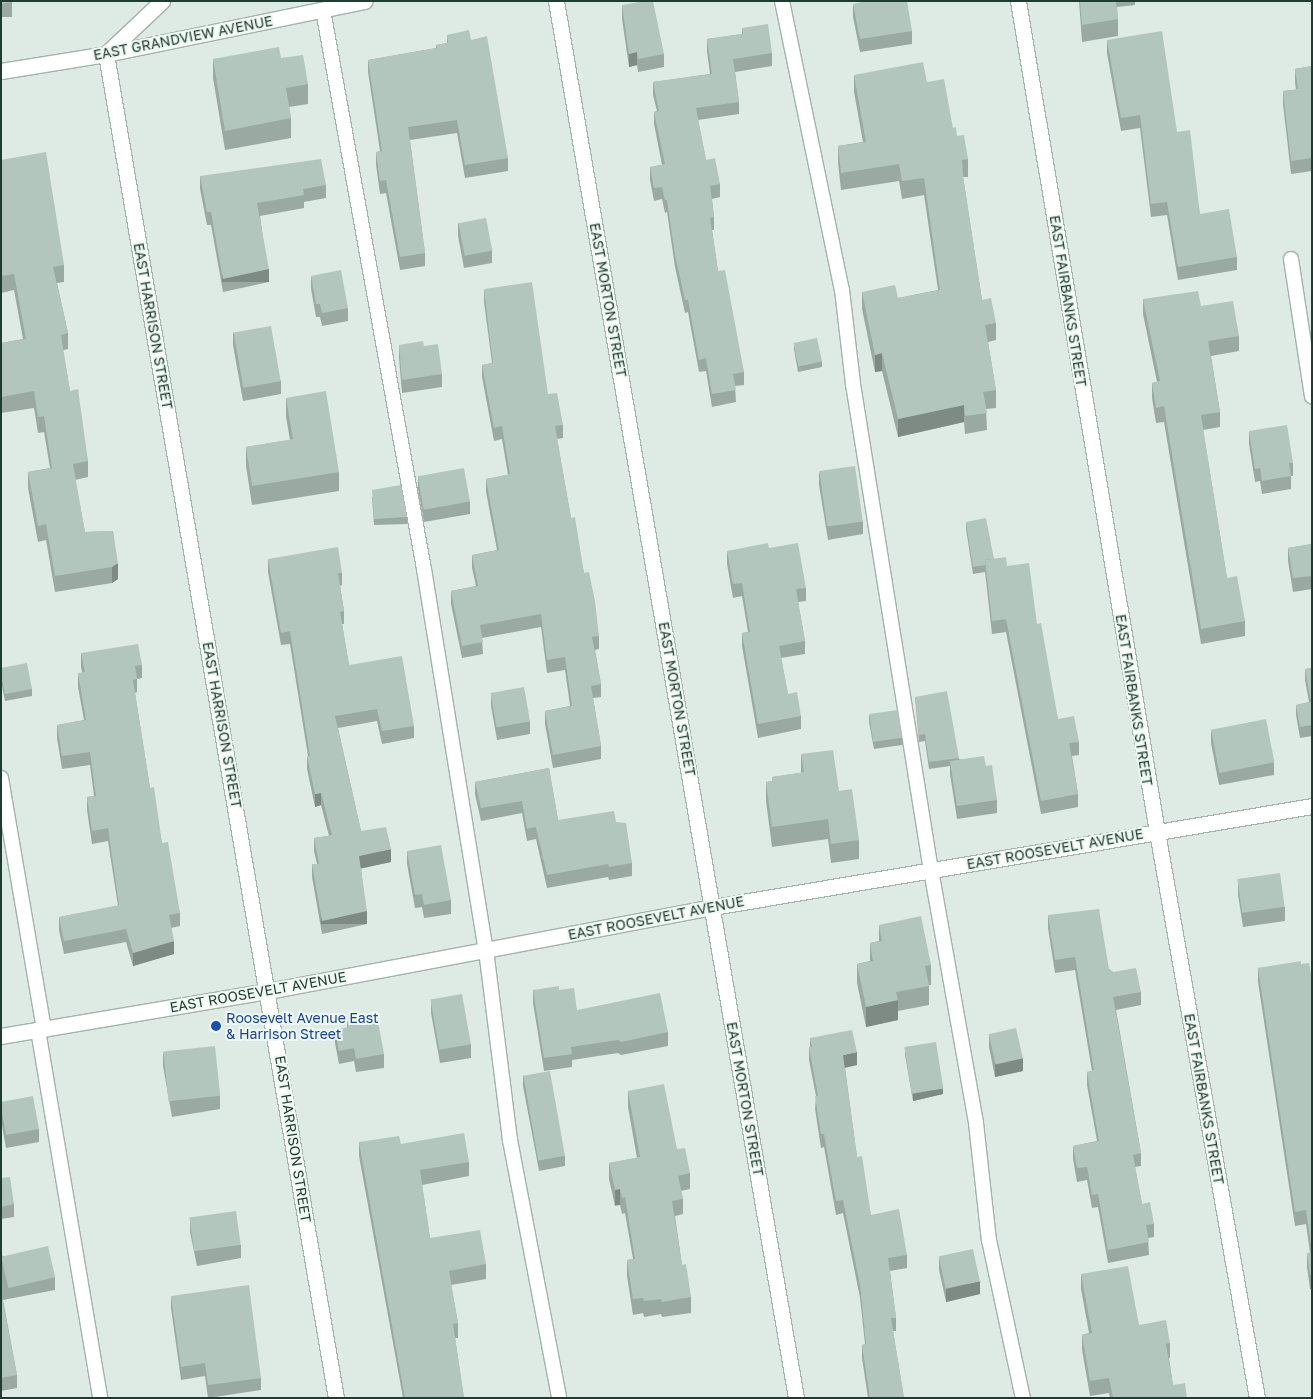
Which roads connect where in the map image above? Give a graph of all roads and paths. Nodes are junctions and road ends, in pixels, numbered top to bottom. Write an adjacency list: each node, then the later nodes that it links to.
1 (162, 1): 7 (street)
2 (365, 1): 6 (street, EAST GRANDVIEW AVENUE)
3 (556, 1): 15 (street, EAST MORTON STREET)
4 (782, 1): 14 (lane)
5 (1018, 1): 13 (street, EAST FAIRBANKS STREET)
6 (324, 10): 7 (street, EAST GRANDVIEW AVENUE); 16 (lane)
7 (106, 54): 8 (street, EAST GRANDVIEW AVENUE); 17 (street, EAST HARRISON STREET)
8 (1, 71)
9 (1291, 259): 10 (lane)
10 (1312, 396)
11 (1, 778): 18 (lane)
12 (1312, 806): 13 (street, EAST ROOSEVELT AVENUE)
13 (1157, 832): 14 (street, EAST ROOSEVELT AVENUE); 25 (street, EAST FAIRBANKS STREET)
14 (931, 870): 15 (street, EAST ROOSEVELT AVENUE); 24 (lane)
15 (713, 907): 16 (street, EAST ROOSEVELT AVENUE); 23 (street, EAST MORTON STREET)
16 (486, 950): 17 (street, EAST ROOSEVELT AVENUE); 22 (lane)
17 (268, 991): 18 (street, EAST ROOSEVELT AVENUE); 21 (street, EAST HARRISON STREET)
18 (41, 1029): 19 (street, EAST ROOSEVELT AVENUE); 20 (lane)
19 (1, 1036)
20 (100, 1398)
21 (336, 1398)
22 (559, 1398)
23 (796, 1398)
24 (1023, 1398)
25 (1257, 1398)

